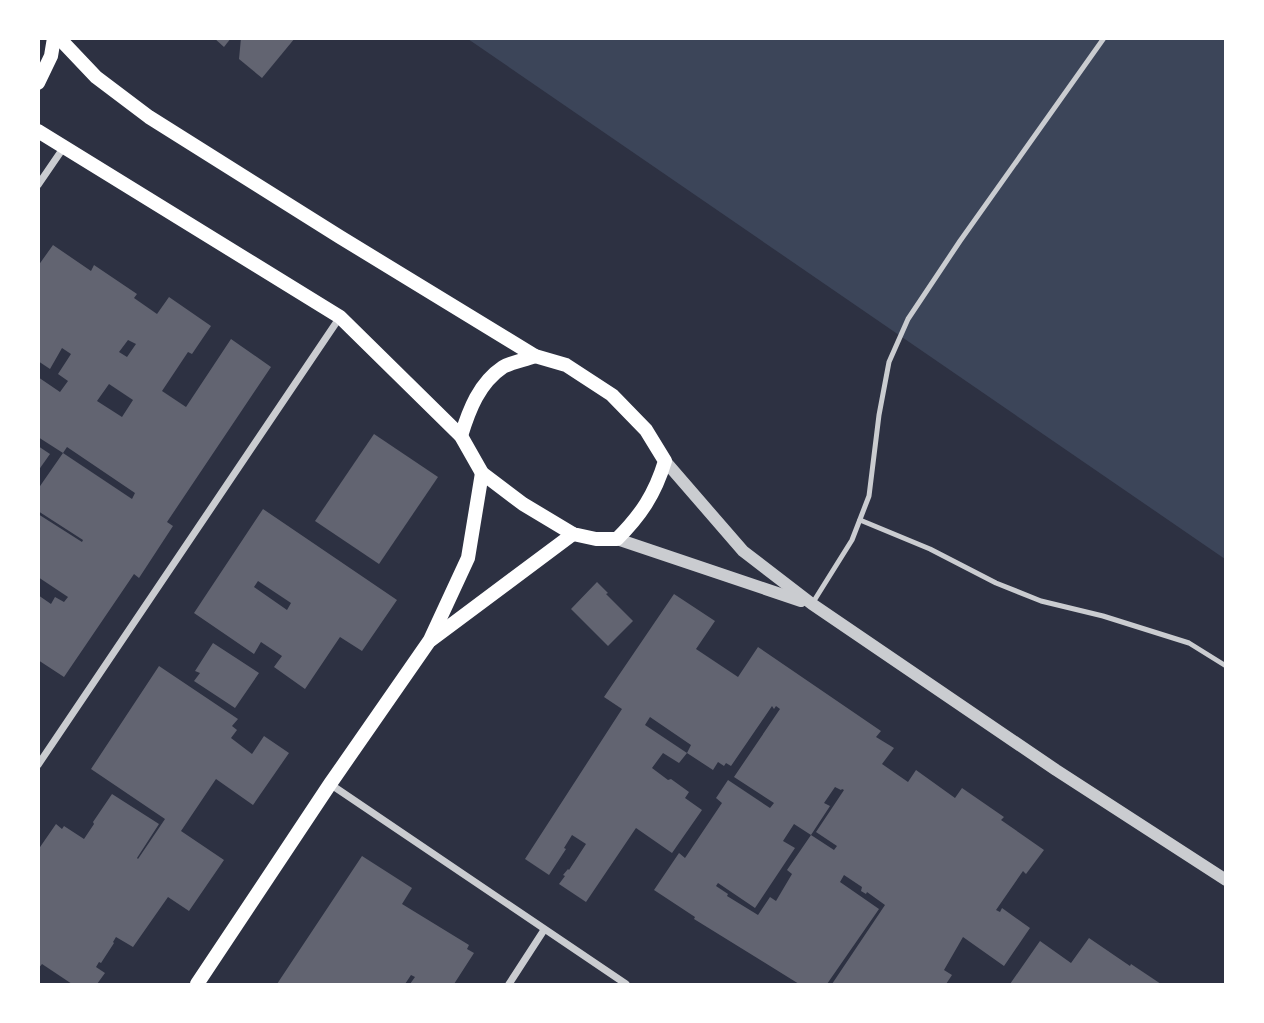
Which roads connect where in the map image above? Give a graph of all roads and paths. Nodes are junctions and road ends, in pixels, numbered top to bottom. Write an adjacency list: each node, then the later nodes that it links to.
1 (54, 38): 4 (main road)
2 (60, 38): 9 (main road)
3 (1104, 38): 13 (lane)
4 (38, 83)
5 (38, 131): 6 (main road)
6 (64, 147): 7 (street); 8 (main road)
7 (38, 185)
8 (340, 317): 10 (main road); 19 (street)
9 (535, 356): 10 (main road); 11 (main road)
10 (461, 436): 12 (main road)
11 (665, 461): 15 (main road); 16 (street)
12 (482, 473): 14 (main road); 17 (main road)
13 (860, 520): 16 (lane); 18 (lane)
14 (573, 534): 15 (main road); 17 (main road)
15 (617, 540): 16 (street)
16 (811, 604): 21 (street)
17 (430, 640): 20 (main road)
18 (1226, 666)
19 (38, 765)
20 (330, 784): 22 (street); 23 (main road)
21 (1226, 880)
22 (544, 930): 24 (street); 25 (street)
23 (197, 985)
24 (509, 985)
25 (626, 985)

